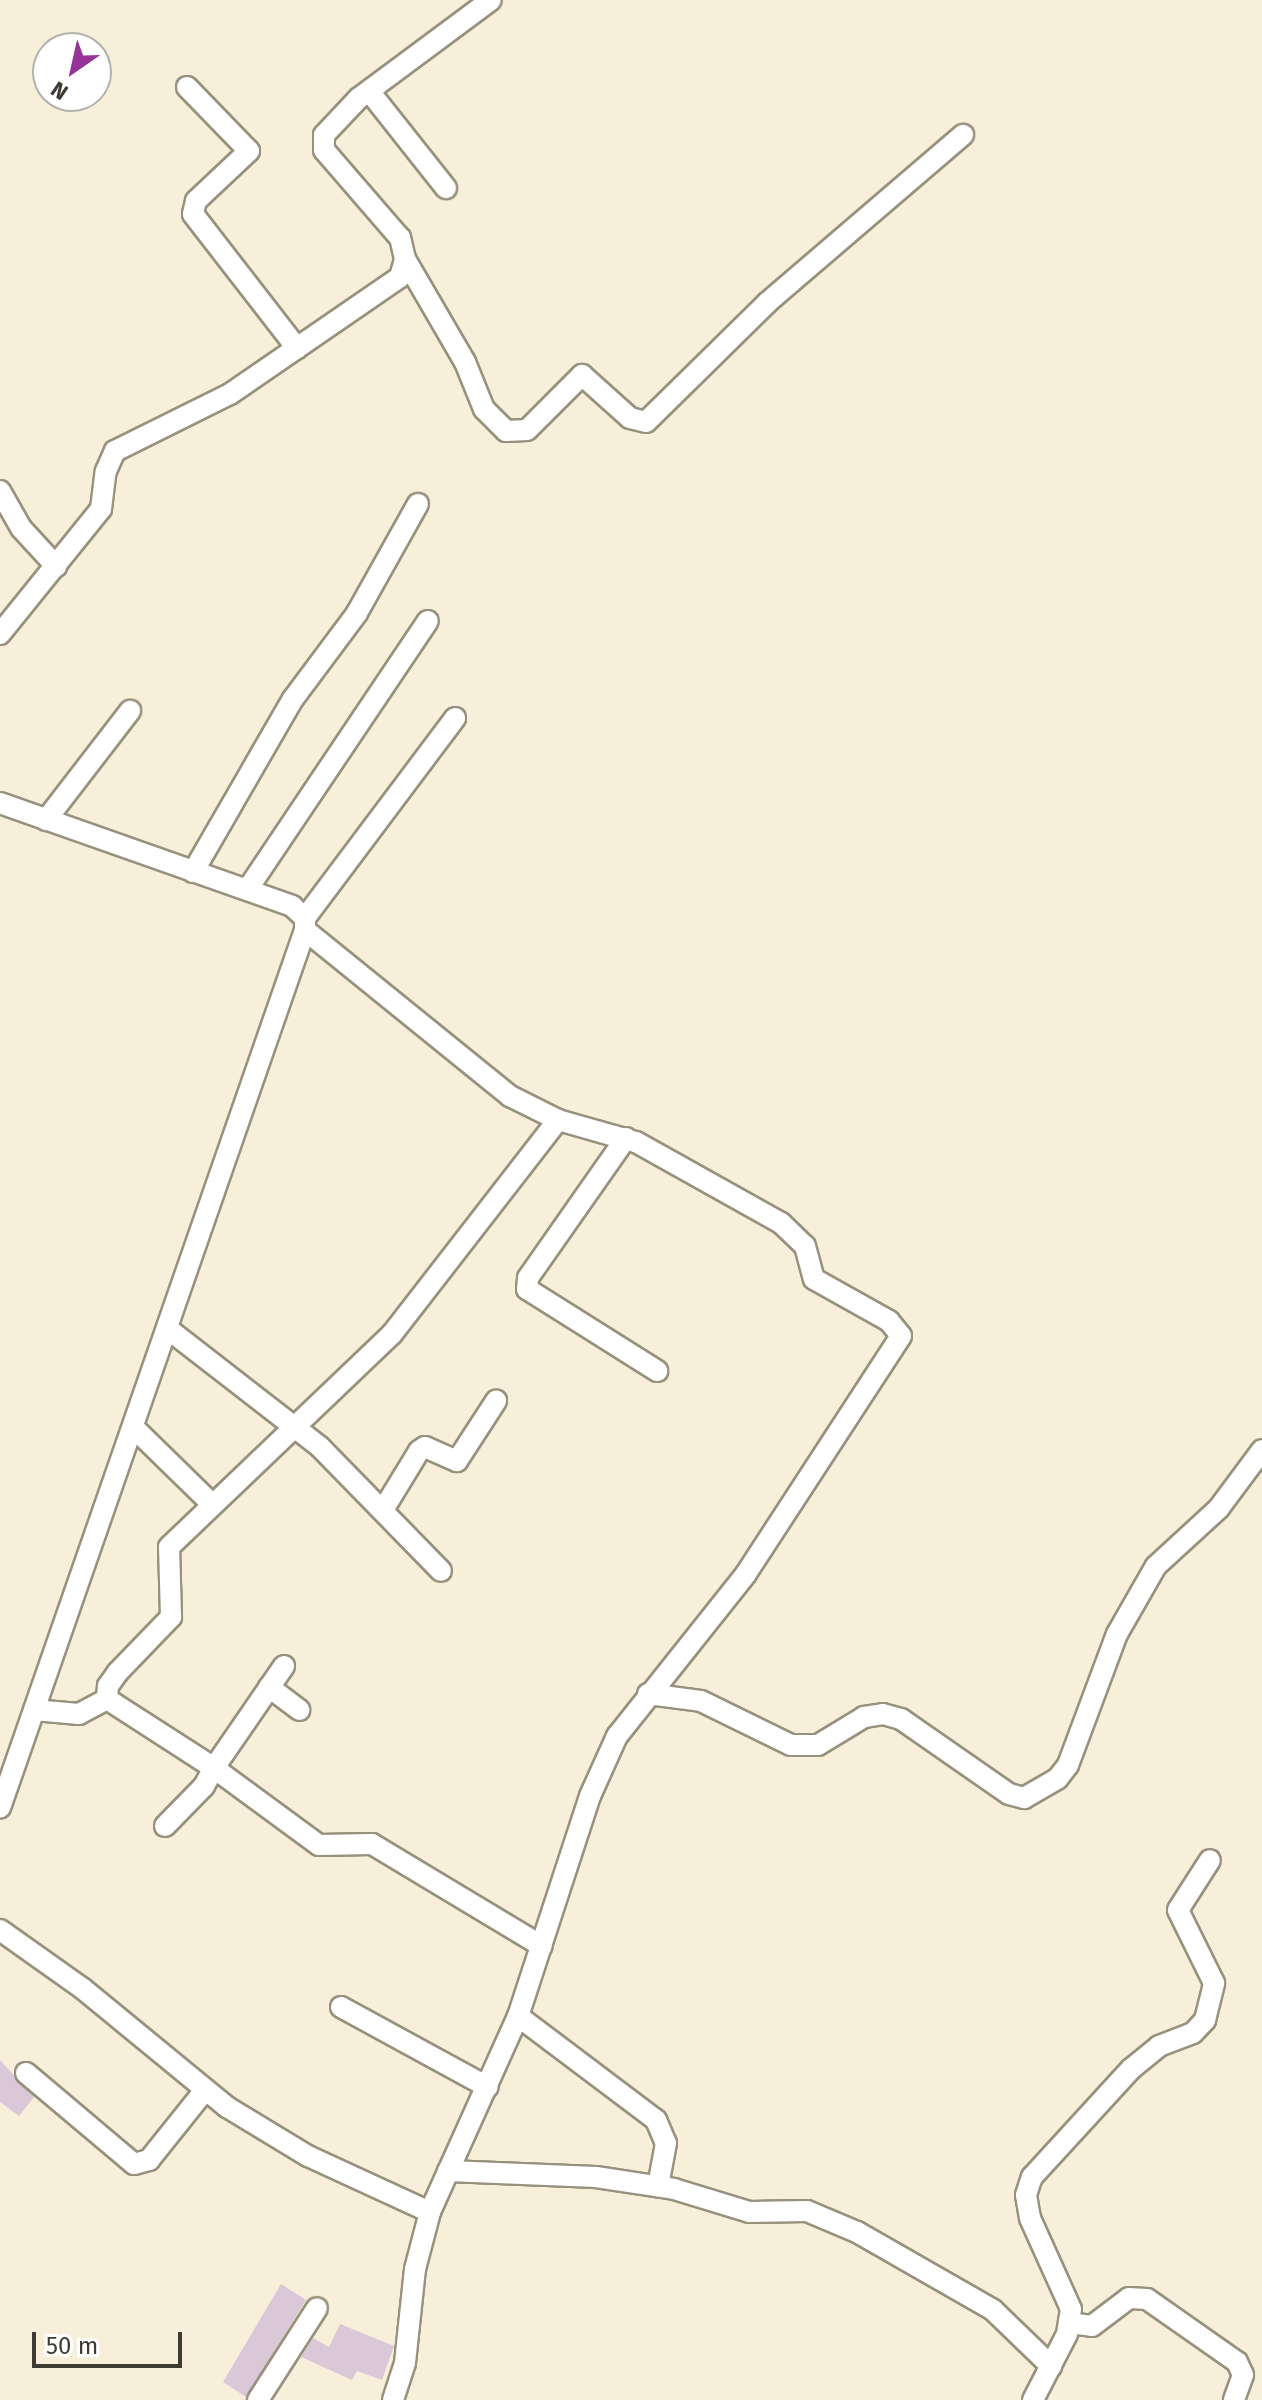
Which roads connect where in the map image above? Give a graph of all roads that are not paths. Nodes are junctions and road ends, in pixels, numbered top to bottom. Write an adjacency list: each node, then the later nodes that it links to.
1 (491, 0): 3 (street)
2 (187, 87): 7 (street)
3 (369, 91): 5 (street); 6 (street)
4 (963, 135): 6 (street)
5 (446, 188)
6 (405, 259): 7 (street)
7 (297, 348): 10 (street)
8 (0, 491): 10 (street)
9 (418, 504): 17 (street)
10 (56, 566): 12 (street)
11 (428, 621): 18 (street)
12 (0, 634)
13 (130, 711): 16 (street)
14 (455, 718): 19 (street)
15 (0, 803): 16 (street)
16 (46, 820): 17 (street)
17 (193, 872): 18 (street)
18 (247, 890): 19 (street)
19 (305, 924): 20 (street); 22 (street)
20 (558, 1120): 21 (street); 26 (street)
21 (626, 1138): 23 (street); 33 (street)
22 (168, 1329): 25 (street); 26 (street)
23 (657, 1371)
24 (496, 1401): 29 (street)
25 (133, 1427): 28 (street); 35 (street)
26 (295, 1428): 28 (street); 29 (street)
27 (1262, 1450): 33 (street)
28 (212, 1504): 34 (street)
29 (383, 1510): 30 (street)
30 (441, 1571)
31 (284, 1666): 32 (street)
32 (269, 1687): 36 (street); 37 (street)
33 (648, 1694): 42 (street)
34 (107, 1699): 35 (street); 37 (street)
35 (34, 1710): 38 (street)
36 (299, 1710)
37 (214, 1768): 39 (street); 42 (street)
38 (0, 1808)
39 (165, 1826)
40 (1210, 1860): 52 (street)
41 (0, 1930): 47 (street)
42 (542, 1946): 44 (street)
43 (341, 2007): 46 (street)
44 (518, 2016): 46 (street); 49 (street)
45 (26, 2073): 47 (street)
46 (488, 2087): 48 (street)
47 (205, 2090): 50 (street)
48 (448, 2171): 49 (street); 50 (street)
49 (658, 2186): 53 (street)
50 (430, 2212): 55 (street)
51 (317, 2308): 54 (street)
52 (1069, 2323): 53 (street); 57 (street)
53 (1051, 2366): 56 (street)
54 (258, 2400)
55 (393, 2400)
56 (1033, 2400)
57 (1234, 2400)

